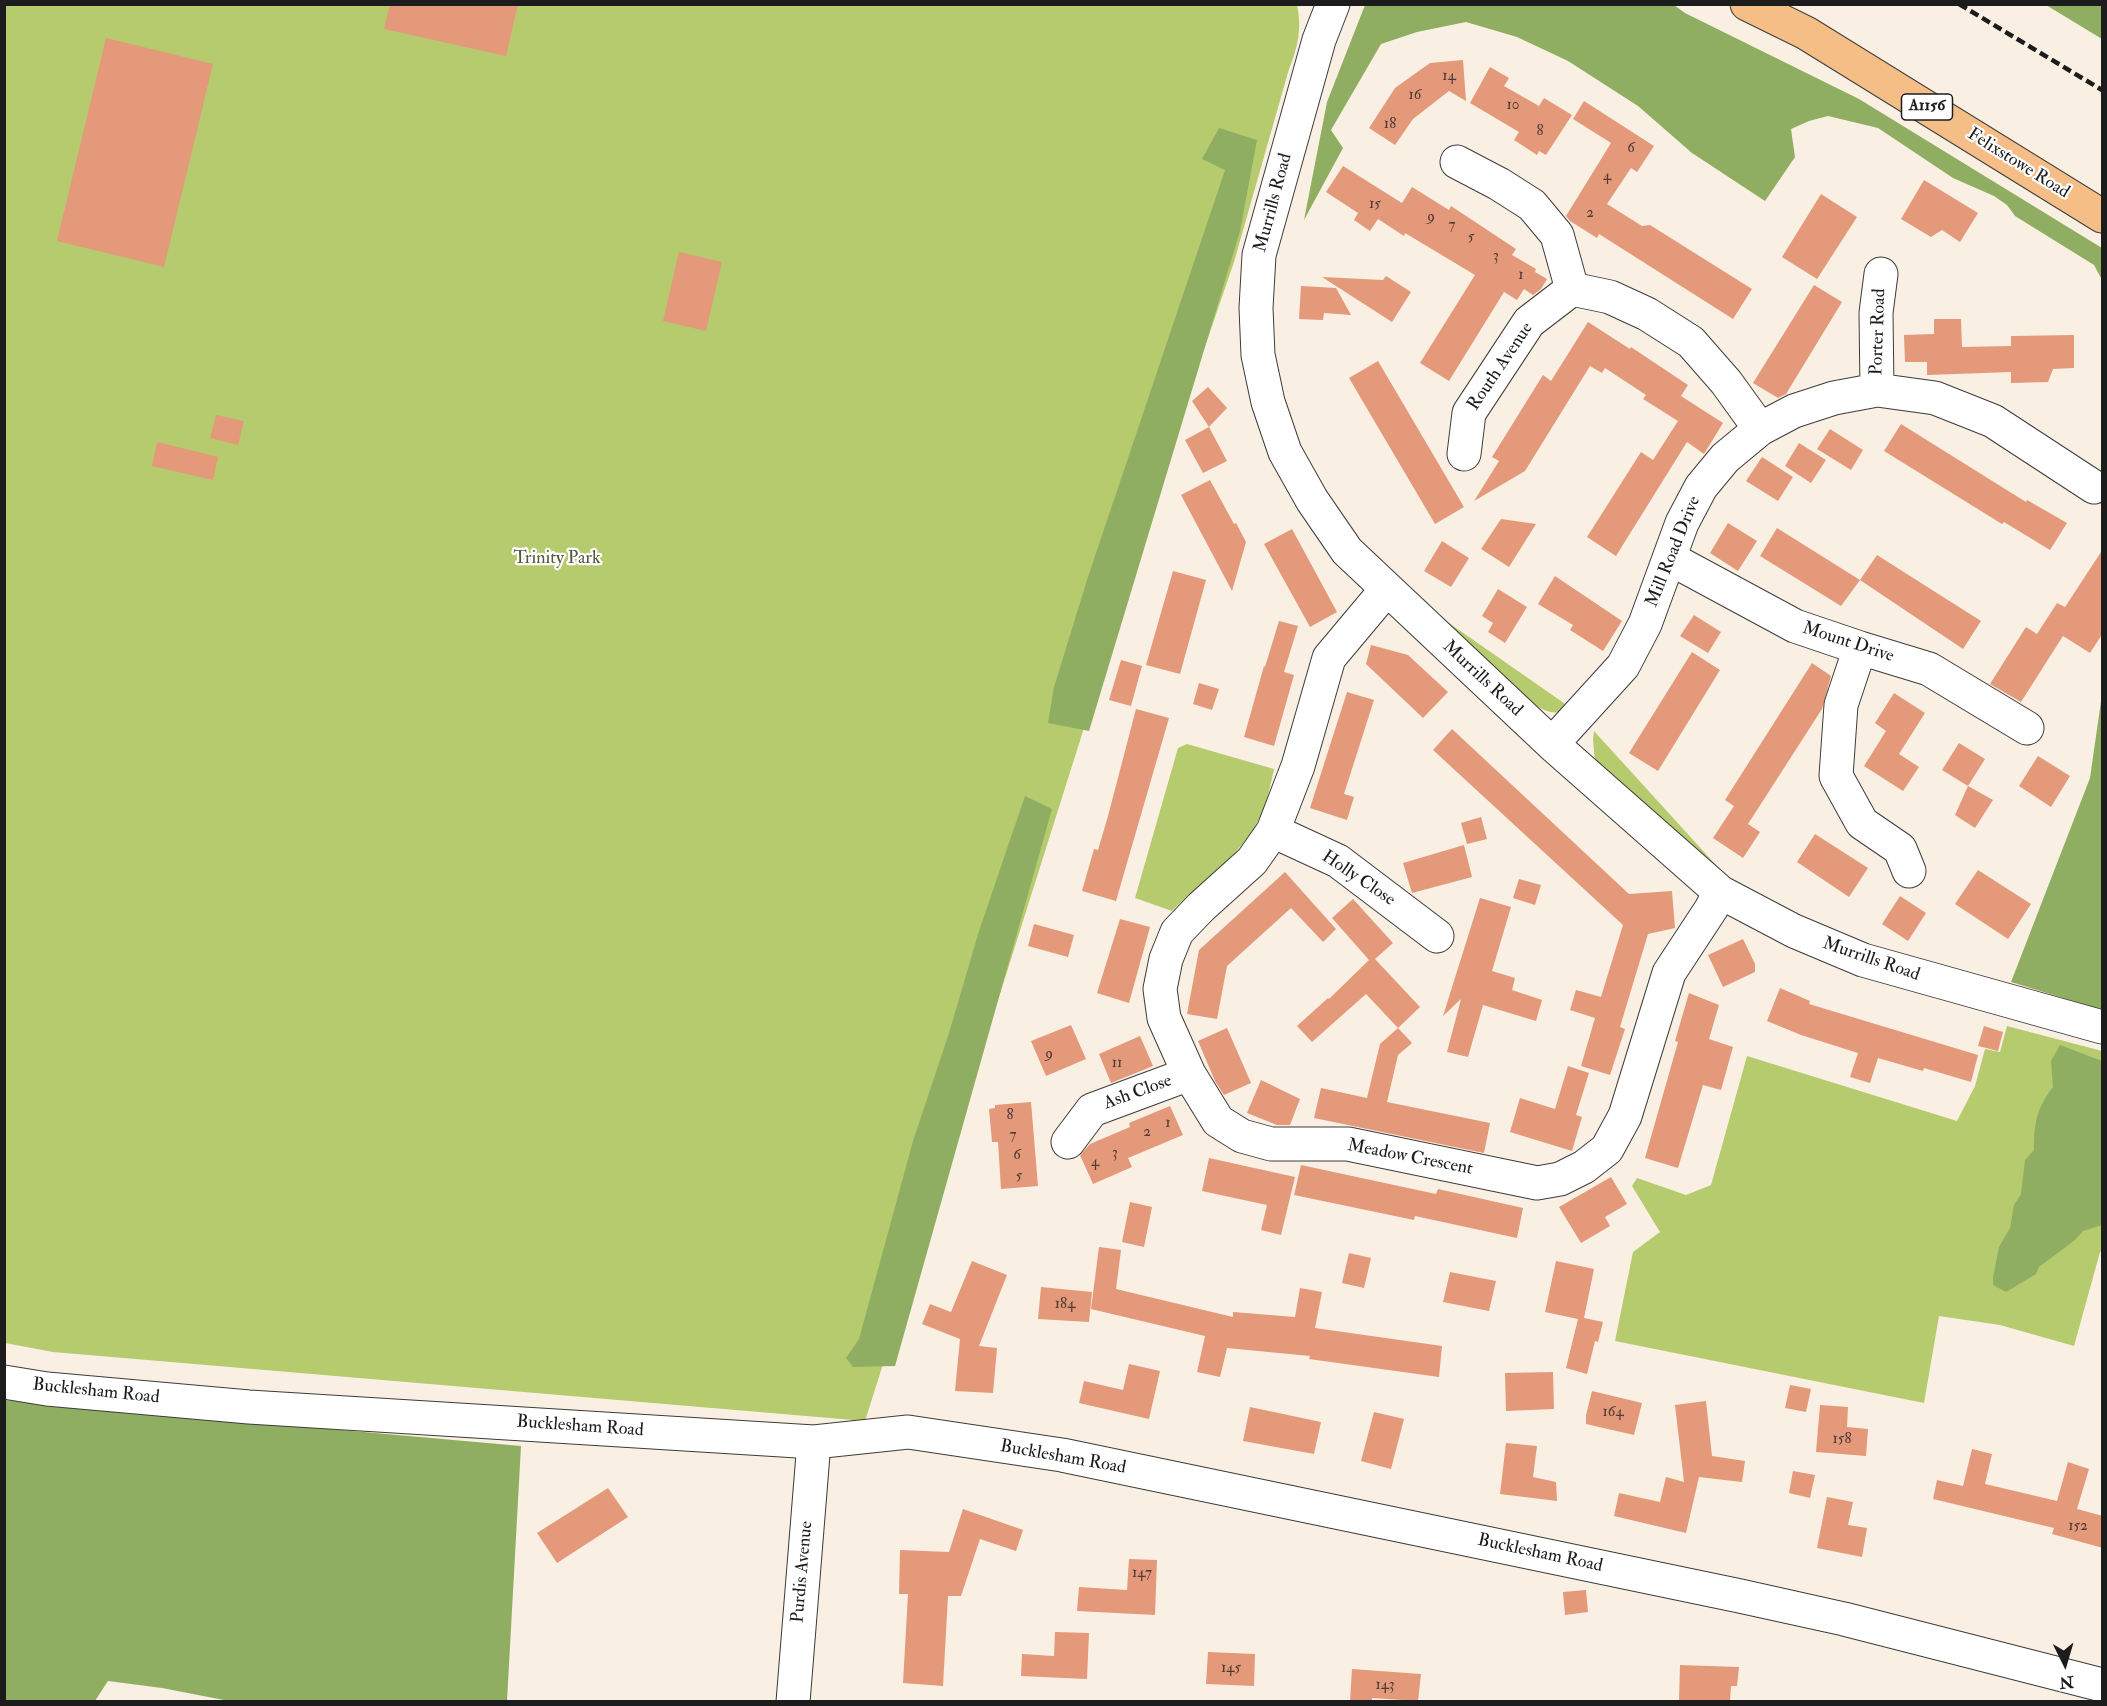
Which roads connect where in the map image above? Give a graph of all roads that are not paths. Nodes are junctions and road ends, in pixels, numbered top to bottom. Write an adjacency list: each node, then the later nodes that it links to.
1 (1312, 4): 4 (street, Murrills Road)
2 (1333, 4): 4 (street, Murrills Road)
3 (1747, 4): 6 (main road, Felixstowe Road / A1156)
4 (1319, 40): 14 (street, Murrills Road)
5 (1457, 162): 8 (street)
6 (2103, 216)
7 (1881, 274): 9 (street, Porter Road)
8 (1572, 289): 10 (street); 11 (street, Routh Avenue)
9 (1877, 390): 10 (street, Mill Road Drive); 12 (street, Mill Road Drive)
10 (1760, 429): 13 (street, Mill Road Drive)
11 (1464, 454)
12 (2094, 487)
13 (1669, 558): 15 (street, Mount Drive); 17 (street, Mill Road Drive)
14 (1386, 590): 17 (street, Murrills Road); 18 (street, Meadow Crescent)
15 (1860, 648): 16 (street, Mount Drive); 19 (street)
16 (2027, 728)
17 (1552, 744): 20 (street, Murrills Road)
18 (1274, 831): 21 (street, Holly Close); 23 (street, Meadow Crescent)
19 (1909, 871)
20 (1720, 892): 22 (street, Murrills Road); 23 (street, Meadow Crescent)
21 (1437, 936)
22 (2103, 1027)
23 (1189, 1074): 24 (street, Ash Close)
24 (1068, 1142)
25 (4, 1382): 26 (street, Bucklesham Road)
26 (814, 1442): 27 (street, Bucklesham Road); 28 (street, Purdis Avenue)
27 (2103, 1685)
28 (793, 1701)

